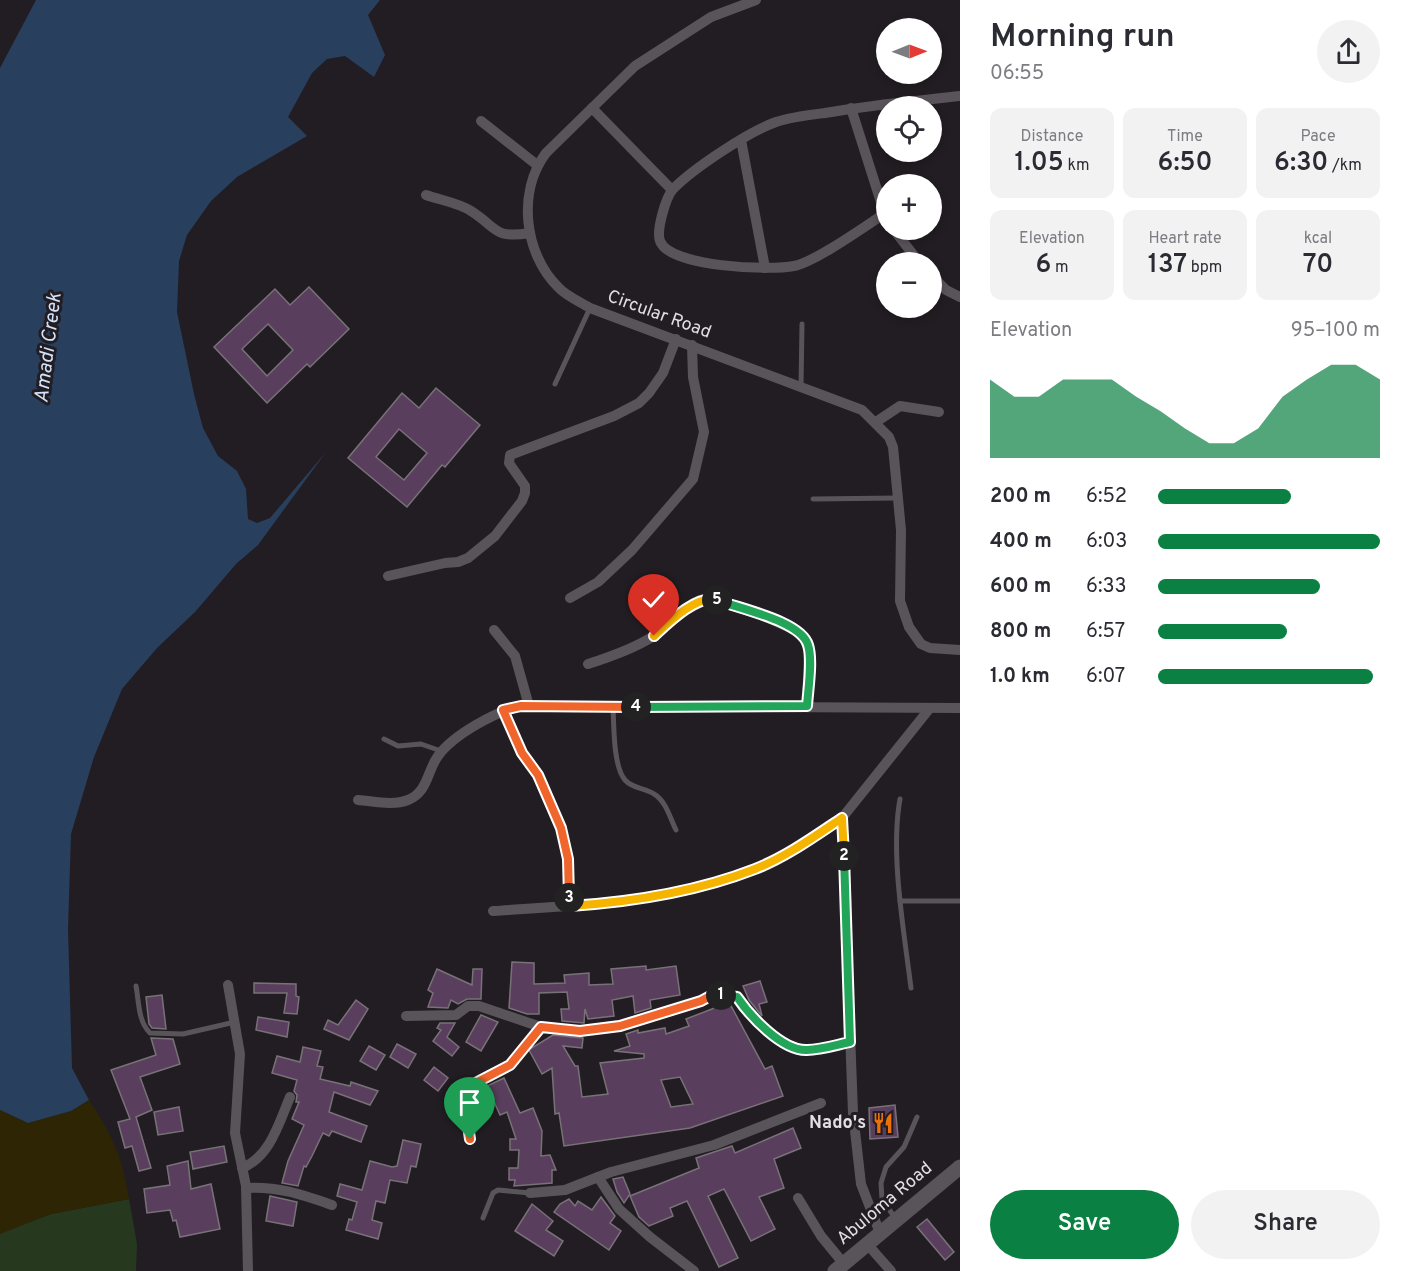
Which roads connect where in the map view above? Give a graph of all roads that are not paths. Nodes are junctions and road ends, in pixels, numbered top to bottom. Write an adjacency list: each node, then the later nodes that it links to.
1 (756, 0): 3 (street, Circular Road)
2 (960, 96): 4 (street)
3 (592, 108): 7 (street, Circular Road); 9 (street)
4 (851, 108): 6 (street); 8 (street)
5 (481, 121): 7 (street)
6 (741, 141): 9 (street); 15 (street)
7 (537, 165): 12 (street, Circular Road)
8 (876, 187)
9 (672, 190): 15 (street)
10 (426, 195): 12 (street)
11 (876, 221): 15 (street)
12 (530, 233): 18 (street, Circular Road)
13 (902, 240): 14 (street)
14 (911, 252)
15 (765, 268)
16 (942, 286): 17 (street)
17 (960, 297)
18 (590, 308): 20 (street, Circular Road); 22 (lane)
19 (802, 324): 23 (lane)
20 (676, 339): 21 (street, Circular Road); 28 (street)
21 (692, 345): 23 (street, Circular Road); 29 (street)
22 (555, 384)
23 (801, 387): 25 (street, Circular Road)
24 (939, 412): 25 (street)
25 (876, 422): 26 (street, Circular Road)
26 (898, 498): 27 (lane); 31 (street, Circular Road)
27 (813, 499)
28 (388, 576)
29 (570, 598)
30 (494, 630): 33 (street)
31 (960, 650)
32 (588, 664): 34 (street)
33 (529, 706): 35 (street); 38 (street)
34 (807, 706): 35 (street); 36 (street)
35 (613, 707): 44 (lane)
36 (930, 708): 37 (street); 43 (street)
37 (960, 708)
38 (503, 710): 40 (street); 47 (street)
39 (384, 739): 40 (lane)
40 (443, 751): 42 (street)
41 (900, 798): 45 (lane)
42 (358, 800)
43 (842, 818): 47 (street); 55 (street)
44 (676, 830)
45 (900, 901): 46 (lane); 51 (lane)
46 (960, 901)
47 (570, 906): 48 (street)
48 (493, 911)
49 (228, 985): 53 (street)
50 (136, 986): 53 (lane)
51 (911, 988)
52 (406, 1016): 54 (street)
53 (235, 1022): 61 (street)
54 (541, 1027): 55 (street); 59 (lane)
55 (850, 1042): 69 (street)
56 (290, 1097): 61 (street)
57 (821, 1102): 62 (street)
58 (917, 1117): 68 (lane)
59 (470, 1139)
60 (960, 1167): 68 (street, Abuloma Road)
61 (242, 1168): 63 (street)
62 (598, 1177): 64 (street); 73 (street)
63 (246, 1188): 66 (street); 72 (street)
64 (530, 1193): 67 (lane)
65 (798, 1198): 71 (street)
66 (332, 1205)
67 (483, 1218)
68 (897, 1220): 69 (street, Abuloma Road)
69 (880, 1233): 70 (street, Abuloma Road)
70 (868, 1245): 71 (street, Abuloma Road); 74 (street)
71 (839, 1268)
72 (248, 1271)
73 (694, 1271)
74 (891, 1271)

